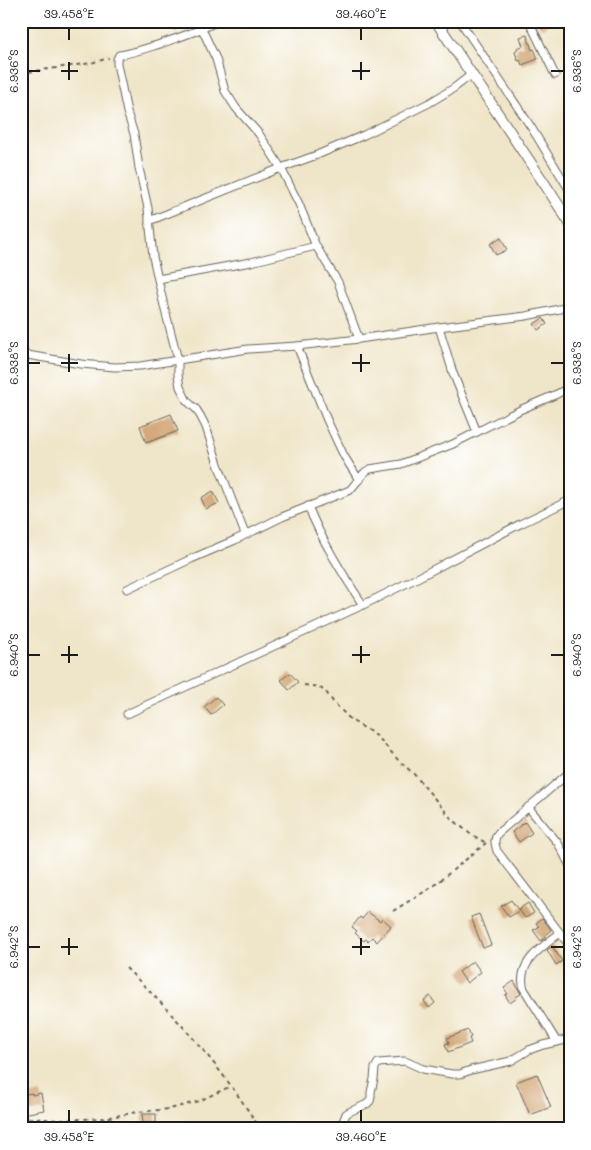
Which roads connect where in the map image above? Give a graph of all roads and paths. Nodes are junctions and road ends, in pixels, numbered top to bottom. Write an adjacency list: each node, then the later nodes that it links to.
1 (218, 21): 5 (street)
2 (436, 21): 8 (main road)
3 (460, 21): 11 (street)
4 (529, 21): 9 (street)
5 (202, 29): 6 (street); 10 (street)
6 (119, 56): 7 (path); 12 (street)
7 (21, 73)
8 (472, 74): 10 (street); 13 (main road)
9 (556, 75)
10 (281, 168): 12 (street); 14 (street)
11 (570, 191)
12 (149, 221): 15 (street)
13 (570, 223)
14 (316, 246): 15 (street); 18 (street)
15 (158, 279): 21 (street)
16 (570, 306): 17 (street)
17 (439, 326): 18 (street); 23 (street)
18 (359, 339): 19 (street)
19 (297, 346): 21 (street); 24 (street)
20 (21, 354): 21 (street)
21 (178, 360): 27 (street)
22 (570, 388): 23 (street)
23 (477, 432): 24 (street)
24 (359, 480): 26 (street)
25 (570, 500): 29 (street)
26 (308, 506): 27 (street); 29 (street)
27 (245, 534): 28 (street)
28 (127, 590)
29 (363, 605): 31 (street)
30 (304, 685): 36 (path)
31 (127, 714)
32 (568, 774): 33 (street); 34 (path)
33 (528, 808): 35 (street); 37 (street)
34 (570, 819)
35 (570, 866)
36 (393, 912)
37 (560, 933): 38 (street); 41 (street)
38 (570, 946)
39 (126, 968): 42 (path)
40 (570, 1039): 41 (street)
41 (556, 1042): 45 (street)
42 (231, 1086): 43 (path); 44 (path)
43 (21, 1115)
44 (260, 1129)
45 (340, 1129)

